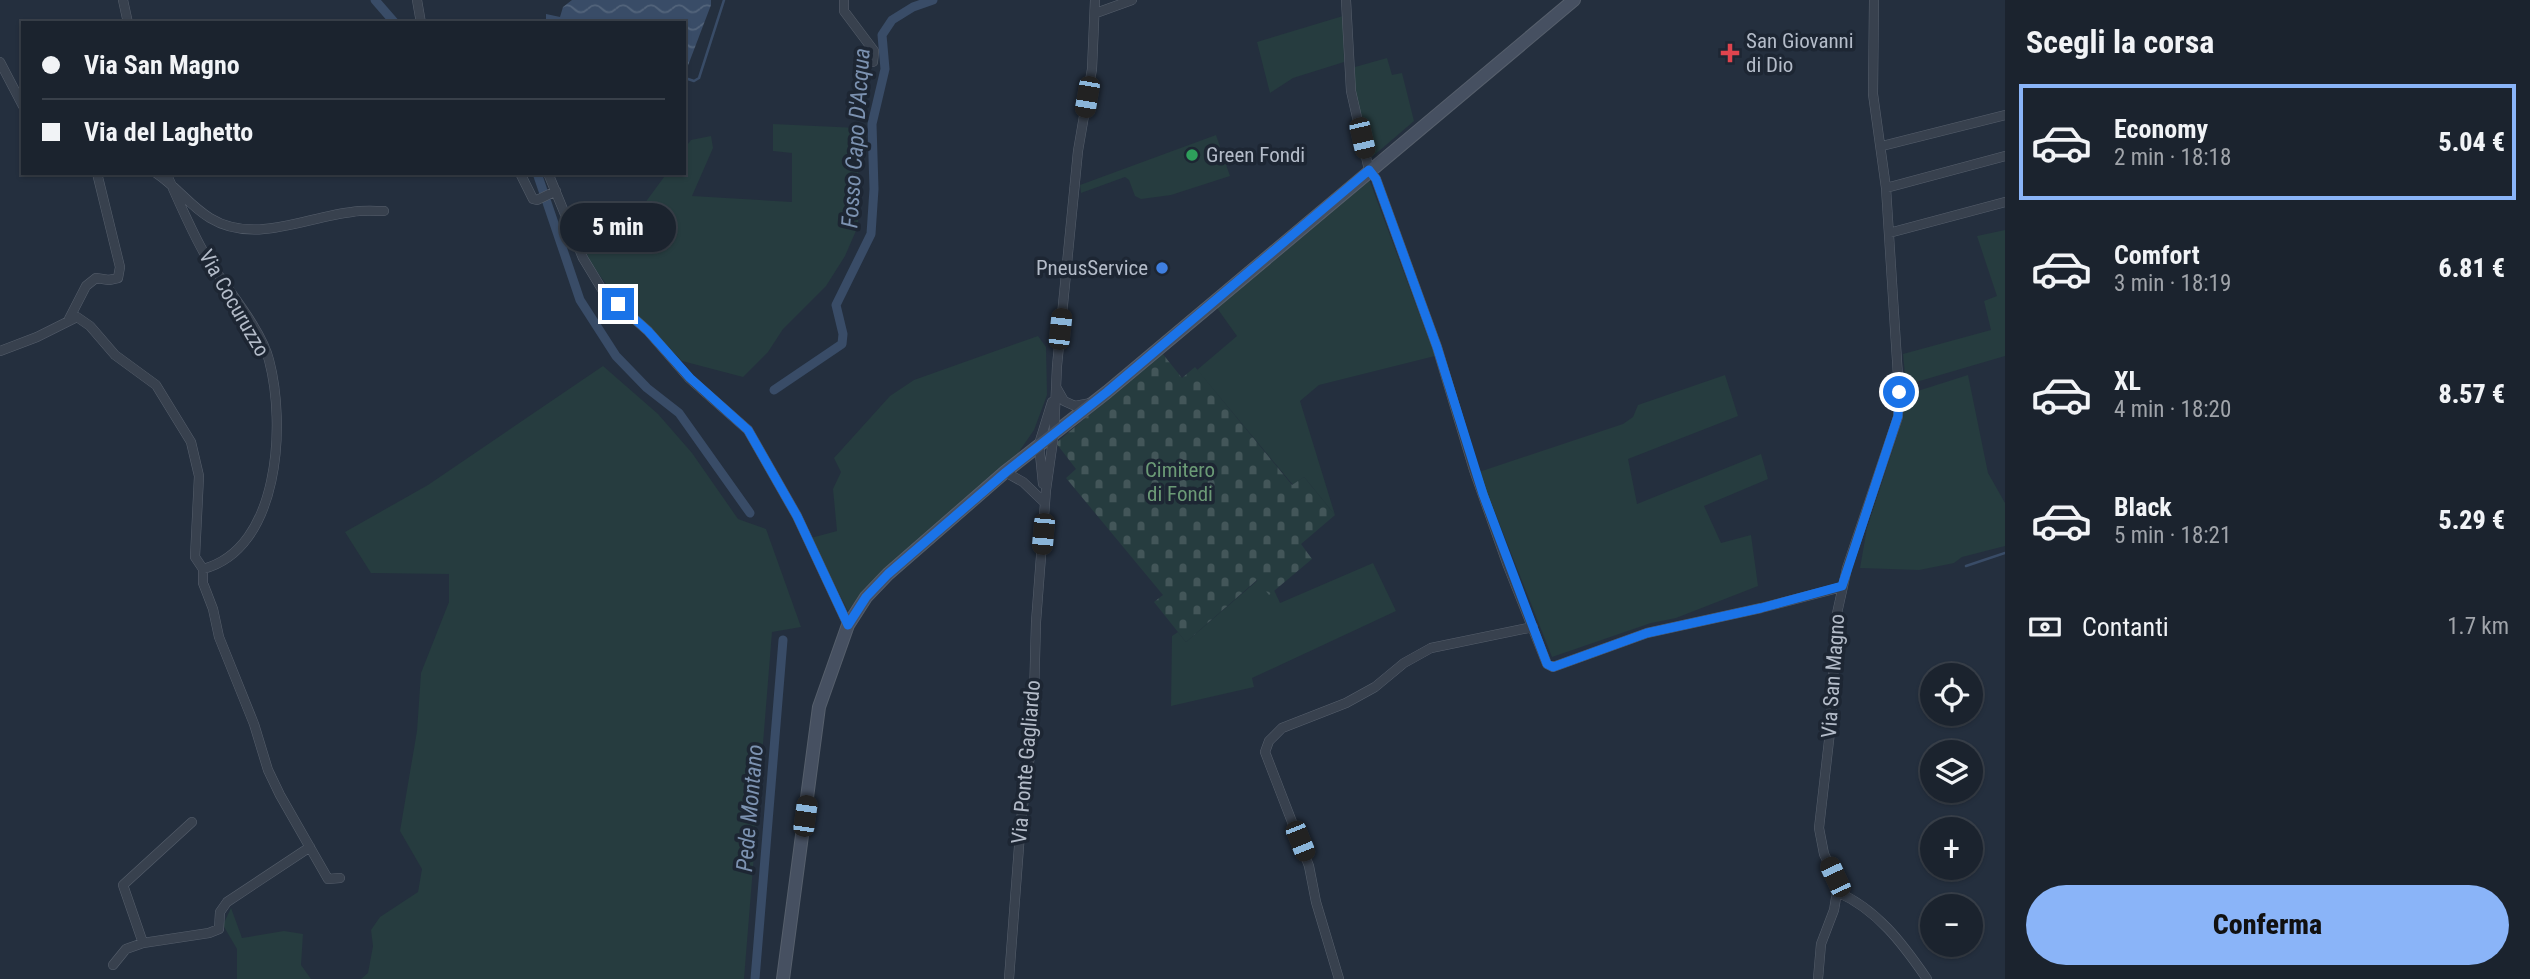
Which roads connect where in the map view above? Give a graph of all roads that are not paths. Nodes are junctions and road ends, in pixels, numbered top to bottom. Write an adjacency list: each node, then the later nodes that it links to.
1 (123, 0): 10 (street)
2 (417, 0): 11 (street)
3 (844, 0): 13 (street)
4 (1095, 0): 9 (street, Via Ponte Gagliardo)
5 (1132, 0): 9 (street)
6 (1346, 0): 18 (street)
7 (1574, 0): 18 (main road)
8 (1874, 0): 16 (street, Via San Magno)
9 (1096, 13): 30 (street, Via Ponte Gagliardo)
10 (128, 21)
11 (421, 21)
12 (0, 62): 14 (street)
13 (873, 62)
14 (21, 102)
15 (2005, 115): 16 (street)
16 (1882, 146): 23 (street, Via San Magno)
17 (2005, 156): 23 (street)
18 (1369, 170): 31 (main road); 39 (street)
19 (97, 175): 28 (street)
20 (521, 175): 24 (street)
21 (549, 175): 24 (street)
22 (168, 178): 26 (street); 36 (street, Via Cocuruzzo)
23 (1886, 188): 27 (street, Via San Magno)
24 (554, 190): 38 (street)
25 (2005, 202): 27 (street)
26 (384, 211)
27 (1889, 233): 37 (street, Via San Magno)
28 (69, 318): 29 (street); 36 (street)
29 (0, 351)
30 (1056, 387): 31 (street); 32 (street, Via Ponte Gagliardo); 33 (street, Via Ponte Gagliardo)
31 (1092, 402): 32 (main road)
32 (1054, 433): 33 (main road); 35 (street, Via Ponte Gagliardo)
33 (1039, 444): 34 (main road); 35 (street, Via Ponte Gagliardo)
34 (1006, 472): 35 (street); 38 (main road)
35 (1045, 503): 47 (street, Via Ponte Gagliardo)
36 (203, 569): 41 (street)
37 (1842, 586): 39 (street); 43 (street, Via San Magno)
38 (848, 625): 46 (main road)
39 (1533, 627): 48 (street)
40 (192, 822): 44 (street)
41 (310, 848): 42 (street); 44 (street)
42 (340, 878)
43 (1837, 892): 49 (street); 50 (street)
44 (143, 943): 45 (street)
45 (113, 965)
46 (783, 979)
47 (1009, 979)
48 (1339, 979)
49 (1818, 979)
50 (1927, 979)

